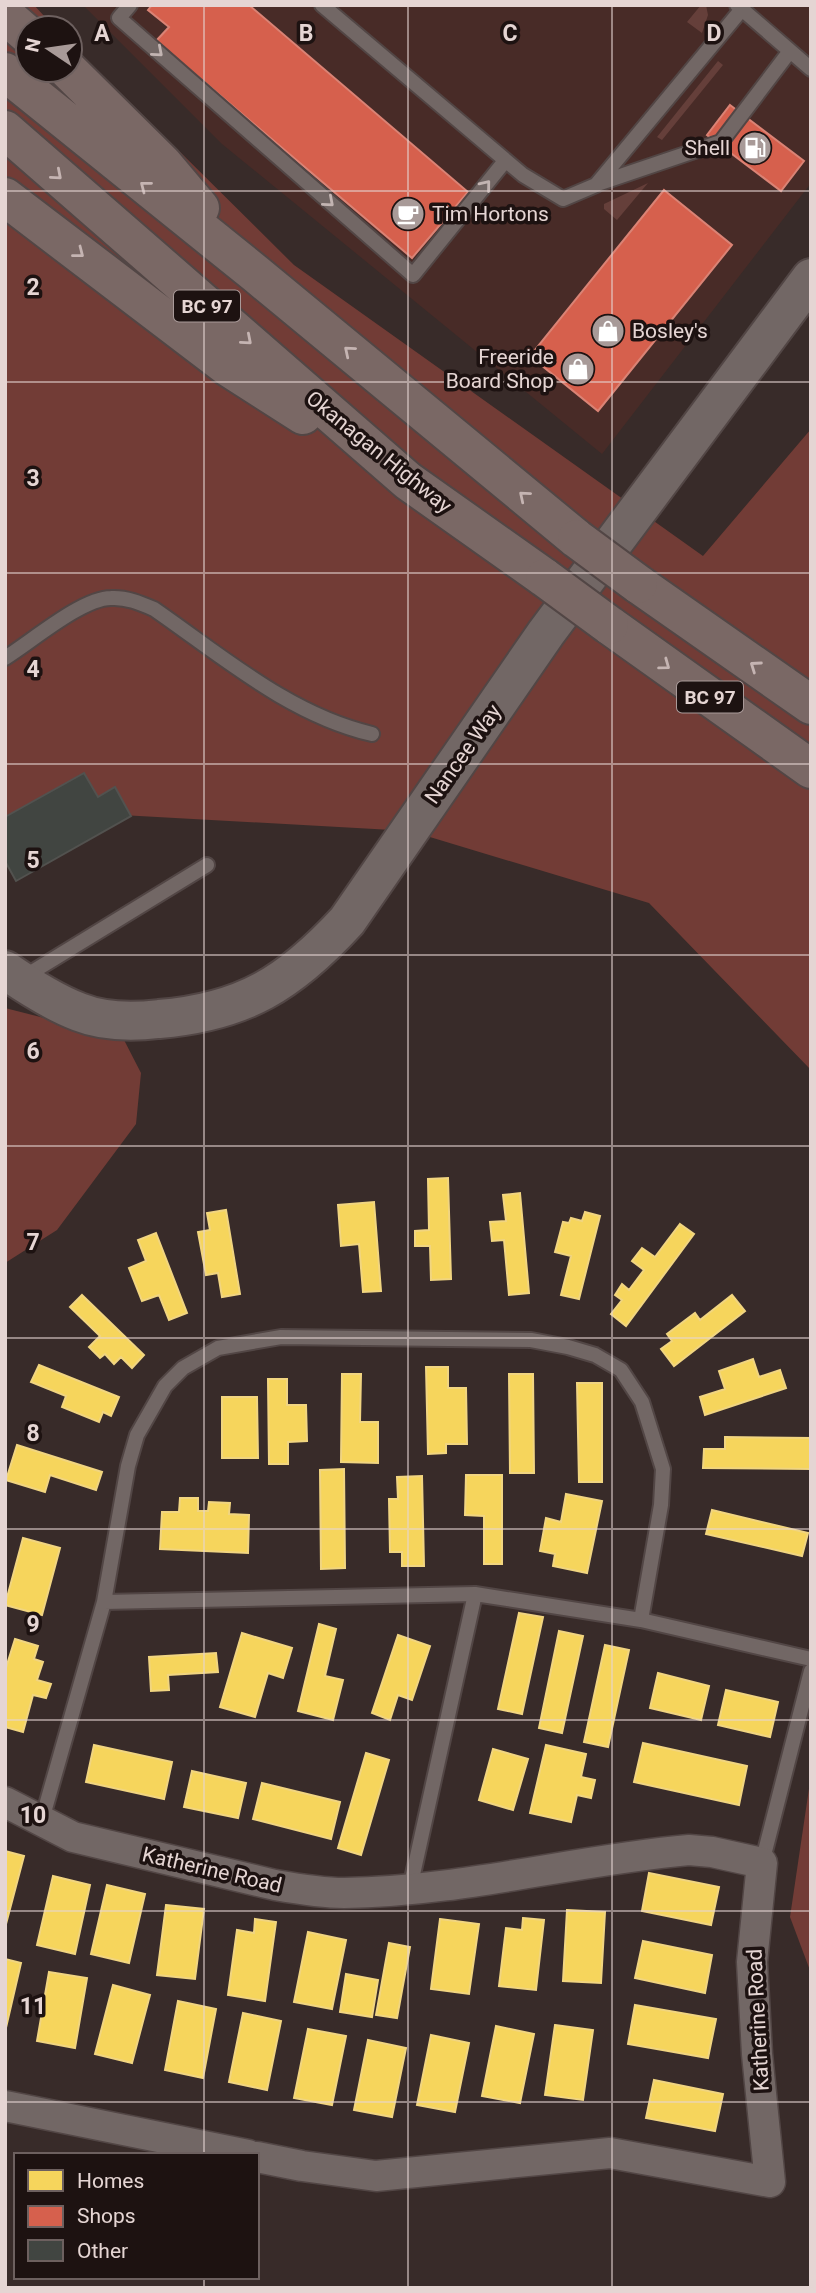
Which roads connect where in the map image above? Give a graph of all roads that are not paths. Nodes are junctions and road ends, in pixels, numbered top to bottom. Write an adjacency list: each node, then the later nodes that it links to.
1 (130, 5): 9 (lane, one-way to 9)
2 (322, 5): 9 (lane)
3 (739, 7): 4 (lane); 10 (lane)
4 (790, 51): 5 (lane); 10 (lane)
5 (811, 69)
6 (5, 72): 12 (highway, BC 97, one-way to 6)
7 (82, 84): 12 (highway)
8 (5, 130): 14 (highway, Okanagan Highway / BC 97, one-way to 14)
9 (505, 161): 10 (lane)
10 (596, 185)
11 (5, 197): 14 (highway, one-way to 14)
12 (256, 274): 16 (highway, BC 97, one-way to 12, bridge)
13 (811, 278): 20 (street, Nancee Way)
14 (408, 481): 18 (highway, Okanagan Highway / BC 97, one-way to 18, bridge)
15 (5, 658): 17 (lane)
16 (811, 705)
17 (372, 734)
18 (811, 769)
19 (208, 865): 20 (lane)
20 (12, 975)
21 (475, 1594): 22 (lane); 23 (lane); 29 (lane)
22 (104, 1602): 23 (lane); 27 (lane)
23 (641, 1620): 24 (lane)
24 (811, 1659)
25 (811, 1671): 28 (lane)
26 (5, 1802): 27 (street, Katherine Road)
27 (41, 1823): 29 (street, Katherine Road)
28 (762, 1863): 29 (street, Katherine Road); 32 (street, Katherine Road)
29 (410, 1888)
30 (5, 2106): 31 (street)
31 (238, 2153)
32 (259, 2157)

